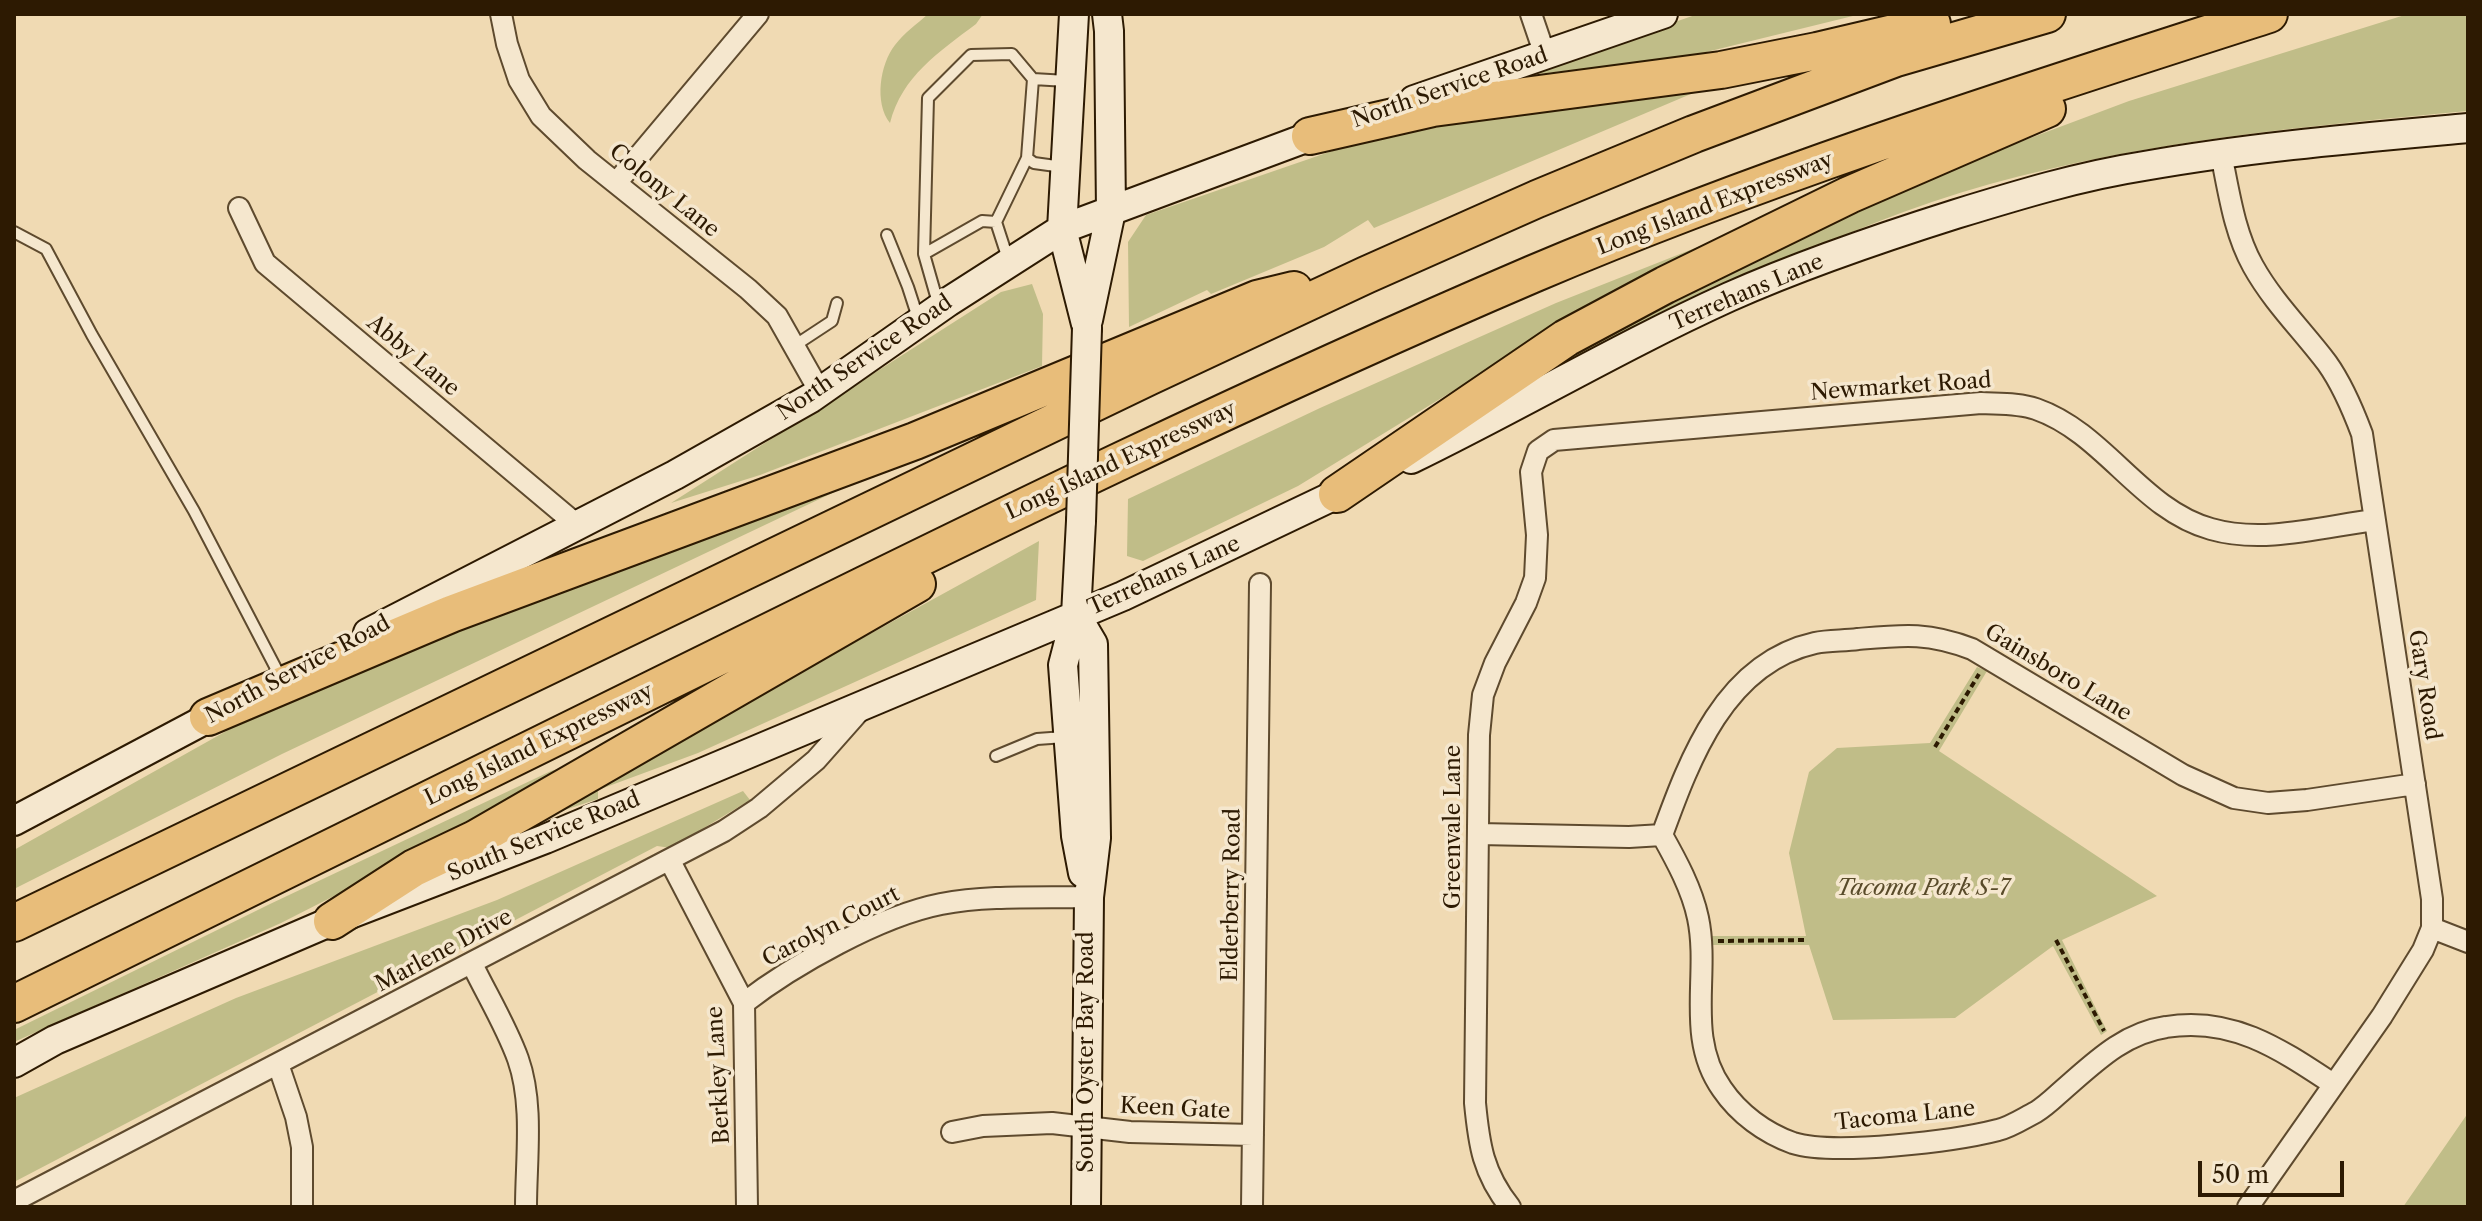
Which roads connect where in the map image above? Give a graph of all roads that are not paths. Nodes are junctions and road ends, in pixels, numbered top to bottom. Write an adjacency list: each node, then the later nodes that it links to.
1 (501, 14): 19 (street, Colony Lane)
2 (758, 14): 19 (street)
3 (1074, 14): 13 (main road, South Oyster Bay Road)
4 (1107, 14): 21 (main road, South Oyster Bay Road)
5 (1531, 14): 11 (street)
6 (1663, 14): 11 (main road, North Service Road)
7 (1973, 14): 15 (highway)
8 (2047, 14): 28 (highway)
9 (2269, 14): 36 (highway, Long Island Expressway)
10 (2280, 14): 35 (highway)
11 (1545, 55): 15 (main road, North Service Road)
12 (1033, 79): 13 (lane); 17 (lane); 26 (lane)
13 (1069, 81): 18 (main road, South Oyster Bay Road)
14 (2468, 128): 16 (main road, Terrehans Lane)
15 (1310, 136): 21 (main road, North Service Road)
16 (2221, 154): 35 (main road, Terrehans Lane); 37 (street, Gary Road)
17 (1027, 158): 18 (lane); 22 (lane)
18 (1065, 168): 23 (main road, South Oyster Bay Road)
19 (617, 182): 32 (street, Colony Lane)
20 (239, 208): 38 (street, Abby Lane)
21 (1111, 211): 23 (main road, North Service Road); 31 (main road, South Oyster Bay Road)
22 (996, 222): 26 (lane); 27 (lane)
23 (1062, 229): 27 (main road, North Service Road); 31 (main road, South Oyster Bay Road)
24 (14, 232): 41 (lane)
25 (887, 235): 30 (lane)
26 (924, 254): 30 (lane)
27 (1010, 262): 30 (main road, North Service Road)
28 (1366, 275): 43 (highway); 53 (highway)
29 (837, 303): 32 (lane)
30 (929, 315): 33 (main road, North Service Road)
31 (1087, 328): 40 (main road, South Oyster Bay Road, bridge)
32 (794, 346): 33 (street, Colony Lane)
33 (820, 392): 38 (main road, North Service Road)
34 (1538, 451): 37 (street, Newmarket Road); 48 (street, Greenvale Lane)
35 (1337, 494): 40 (main road, Terrehans Lane)
36 (1003, 516): 52 (highway); 58 (highway, Long Island Expressway)
37 (2374, 520): 46 (street, Gary Road)
38 (577, 525): 41 (main road, North Service Road)
39 (1260, 584): 64 (street, Elderberry Road)
40 (1076, 615): 42 (main road, South Service Road); 44 (main road, South Oyster Bay Road); 51 (main road, South Oyster Bay Road)
41 (281, 679): 43 (main road, North Service Road)
42 (867, 702): 50 (street, Marlene Drive); 52 (main road, South Service Road)
43 (208, 717): 47 (main road, North Service Road)
44 (1067, 737): 45 (lane); 51 (main road, South Oyster Bay Road)
45 (996, 756)
46 (2415, 784): 49 (street, Gainsboro Lane); 54 (street, Gary Road)
47 (14, 821)
48 (1479, 834): 49 (street); 71 (street, Greenvale Lane)
49 (1662, 835): 61 (street, Tacoma Lane)
50 (670, 861): 56 (street, Marlene Drive); 57 (street, Berkley Lane)
51 (1089, 897): 57 (street, Carolyn Court); 62 (main road, South Oyster Bay Road)
52 (332, 921): 59 (main road, South Service Road)
53 (14, 923)
54 (2432, 928): 55 (street); 61 (street, Gary Road)
55 (2468, 942)
56 (472, 964): 60 (street, Marlene Drive); 67 (street)
57 (744, 1003): 68 (street, Berkley Lane)
58 (14, 1004)
59 (14, 1063)
60 (278, 1064): 65 (street, Marlene Drive); 66 (street)
61 (2333, 1084): 72 (street, Gary Road)
62 (1085, 1127): 63 (street, Keen Gate); 64 (street, Keen Gate); 69 (main road, South Oyster Bay Road)
63 (952, 1132)
64 (1253, 1135): 70 (street, Elderberry Road)
65 (14, 1201)
66 (302, 1207)
67 (526, 1207)
68 (747, 1207)
69 (1086, 1207)
70 (1252, 1207)
71 (1510, 1207)
72 (2248, 1207)

